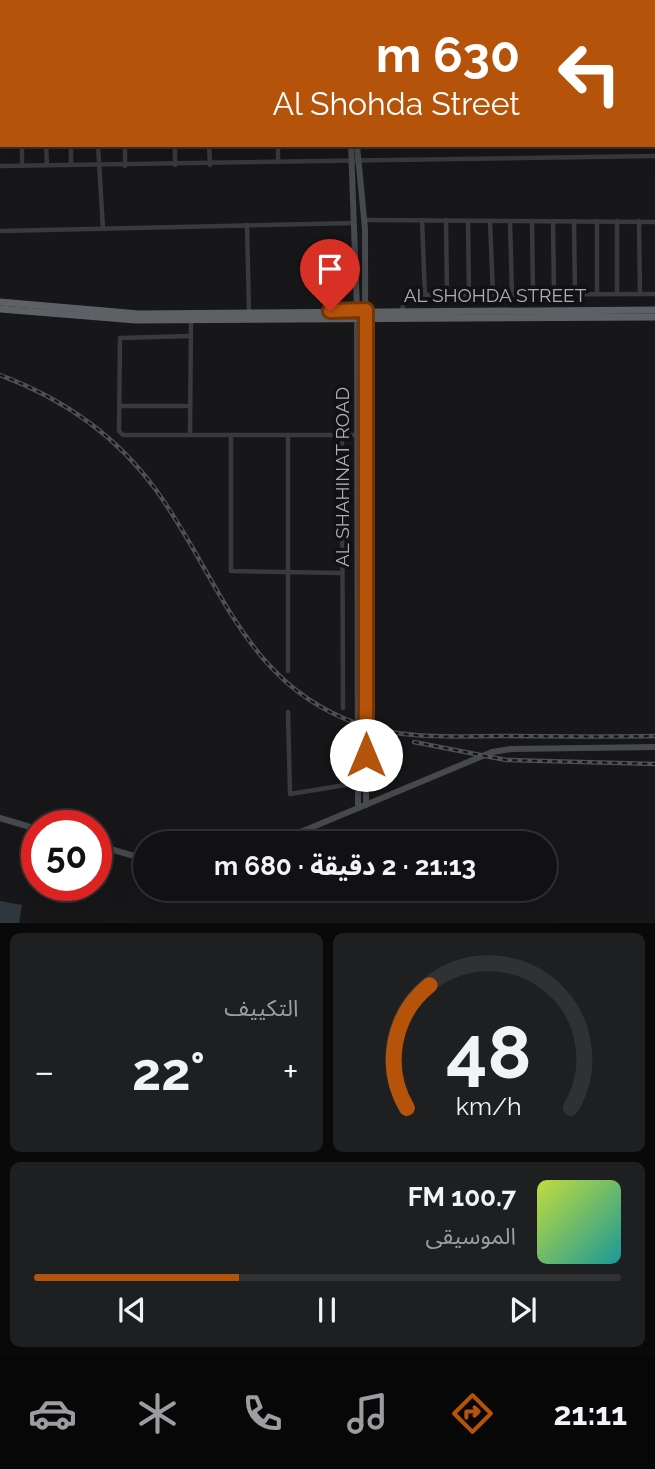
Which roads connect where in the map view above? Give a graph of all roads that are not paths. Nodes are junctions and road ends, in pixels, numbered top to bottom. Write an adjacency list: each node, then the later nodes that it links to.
1 (22, 147): 17 (street)
2 (47, 147): 18 (street)
3 (71, 147): 15 (street)
4 (98, 147): 19 (street)
5 (125, 147): 20 (street)
6 (175, 147): 21 (street)
7 (209, 147): 14 (street)
8 (278, 147): 13 (street)
9 (352, 147): 12 (main road, AL SHAHINAT ROAD)
10 (358, 147): 12 (main road, AL SHAHINAT ROAD)
11 (655, 156): 12 (street)
12 (355, 160): 13 (street); 22 (main road, AL SHAHINAT ROAD); 23 (main road, AL SHAHINAT ROAD)
13 (278, 162): 14 (street)
14 (209, 164): 21 (street)
15 (71, 165): 18 (street); 19 (street)
16 (0, 166): 17 (street)
17 (22, 166): 18 (street)
18 (47, 166)
19 (98, 166): 20 (street); 41 (street)
20 (125, 166): 21 (street)
21 (175, 166)
22 (362, 196): 23 (main road); 25 (main road, AL SHAHINAT ROAD)
23 (354, 197): 24 (main road, AL SHAHINAT ROAD)
24 (354, 212): 25 (main road); 39 (main road, AL SHAHINAT ROAD)
25 (363, 212): 26 (main road, AL SHAHINAT ROAD)
26 (364, 220): 27 (street); 61 (main road, AL SHAHINAT ROAD)
27 (422, 220): 28 (street); 48 (street)
28 (446, 220): 29 (street); 49 (street)
29 (468, 220): 30 (street); 50 (street)
30 (490, 221): 31 (street); 51 (street)
31 (510, 221): 32 (street); 52 (street)
32 (532, 221): 33 (street); 53 (street)
33 (553, 221): 34 (street); 54 (street)
34 (574, 221): 35 (street); 43 (street)
35 (597, 221): 36 (street); 44 (street)
36 (617, 221): 37 (street); 45 (street)
37 (639, 221): 38 (street); 46 (street)
38 (655, 222)
39 (354, 223): 40 (street); 60 (main road, AL SHAHINAT ROAD)
40 (247, 225): 41 (street); 59 (street)
41 (103, 229): 42 (street)
42 (0, 231)
43 (575, 294): 44 (street); 54 (street)
44 (597, 294): 45 (street)
45 (617, 294): 46 (street)
46 (640, 294): 47 (street)
47 (655, 294)
48 (425, 295): 49 (street); 57 (street)
49 (447, 295): 50 (street)
50 (469, 295): 51 (street)
51 (493, 295): 52 (street)
52 (512, 295): 53 (street)
53 (533, 295): 54 (street)
54 (554, 295)
55 (0, 302): 59 (highway, AL SHOHDA STREET)
56 (0, 309): 64 (highway, AL SHOHDA STREET)
57 (402, 310): 61 (highway, AL SHOHDA STREET); 62 (highway, AL SHOHDA STREET)
58 (655, 310): 62 (highway, AL SHOHDA STREET)
59 (249, 312): 60 (highway, AL SHOHDA STREET)
60 (357, 314): 61 (highway, AL SHOHDA STREET); 64 (highway, AL SHOHDA STREET); 72 (main road, AL SHAHINAT ROAD)
61 (366, 314): 62 (highway, AL SHOHDA STREET); 73 (main road, AL SHAHINAT ROAD)
62 (475, 314): 63 (highway, AL SHOHDA STREET)
63 (655, 317)
64 (191, 319): 65 (street)
65 (191, 336): 66 (street); 67 (street)
66 (119, 406): 67 (street); 68 (street)
67 (190, 406): 68 (street)
68 (190, 435): 69 (street)
69 (231, 435): 70 (street); 77 (street)
70 (288, 435): 71 (street); 77 (street)
71 (342, 435): 72 (street); 78 (street)
72 (358, 435): 74 (main road, AL SHAHINAT ROAD)
73 (366, 453): 74 (main road); 76 (main road, AL SHAHINAT ROAD)
74 (358, 455): 75 (main road, AL SHAHINAT ROAD)
75 (358, 478): 76 (main road); 79 (main road, AL SHAHINAT ROAD)
76 (366, 478): 79 (main road, AL SHAHINAT ROAD)
77 (288, 573): 78 (street); 80 (street)
78 (342, 573): 81 (street)
79 (362, 592): 85 (main road, AL SHAHINAT ROAD); 87 (main road, AL SHAHINAT ROAD)
80 (288, 671)
81 (342, 708)
82 (288, 712): 86 (street)
83 (343, 733): 86 (street)
84 (655, 747): 87 (main road)
85 (358, 783): 86 (street); 88 (main road, AL SHAHINAT ROAD)
86 (343, 784)
87 (366, 804): 88 (main road)
88 (358, 808): 91 (main road)
89 (0, 818): 90 (main road)
90 (21, 824)
91 (303, 831)
92 (112, 850): 93 (main road)
93 (133, 856)

